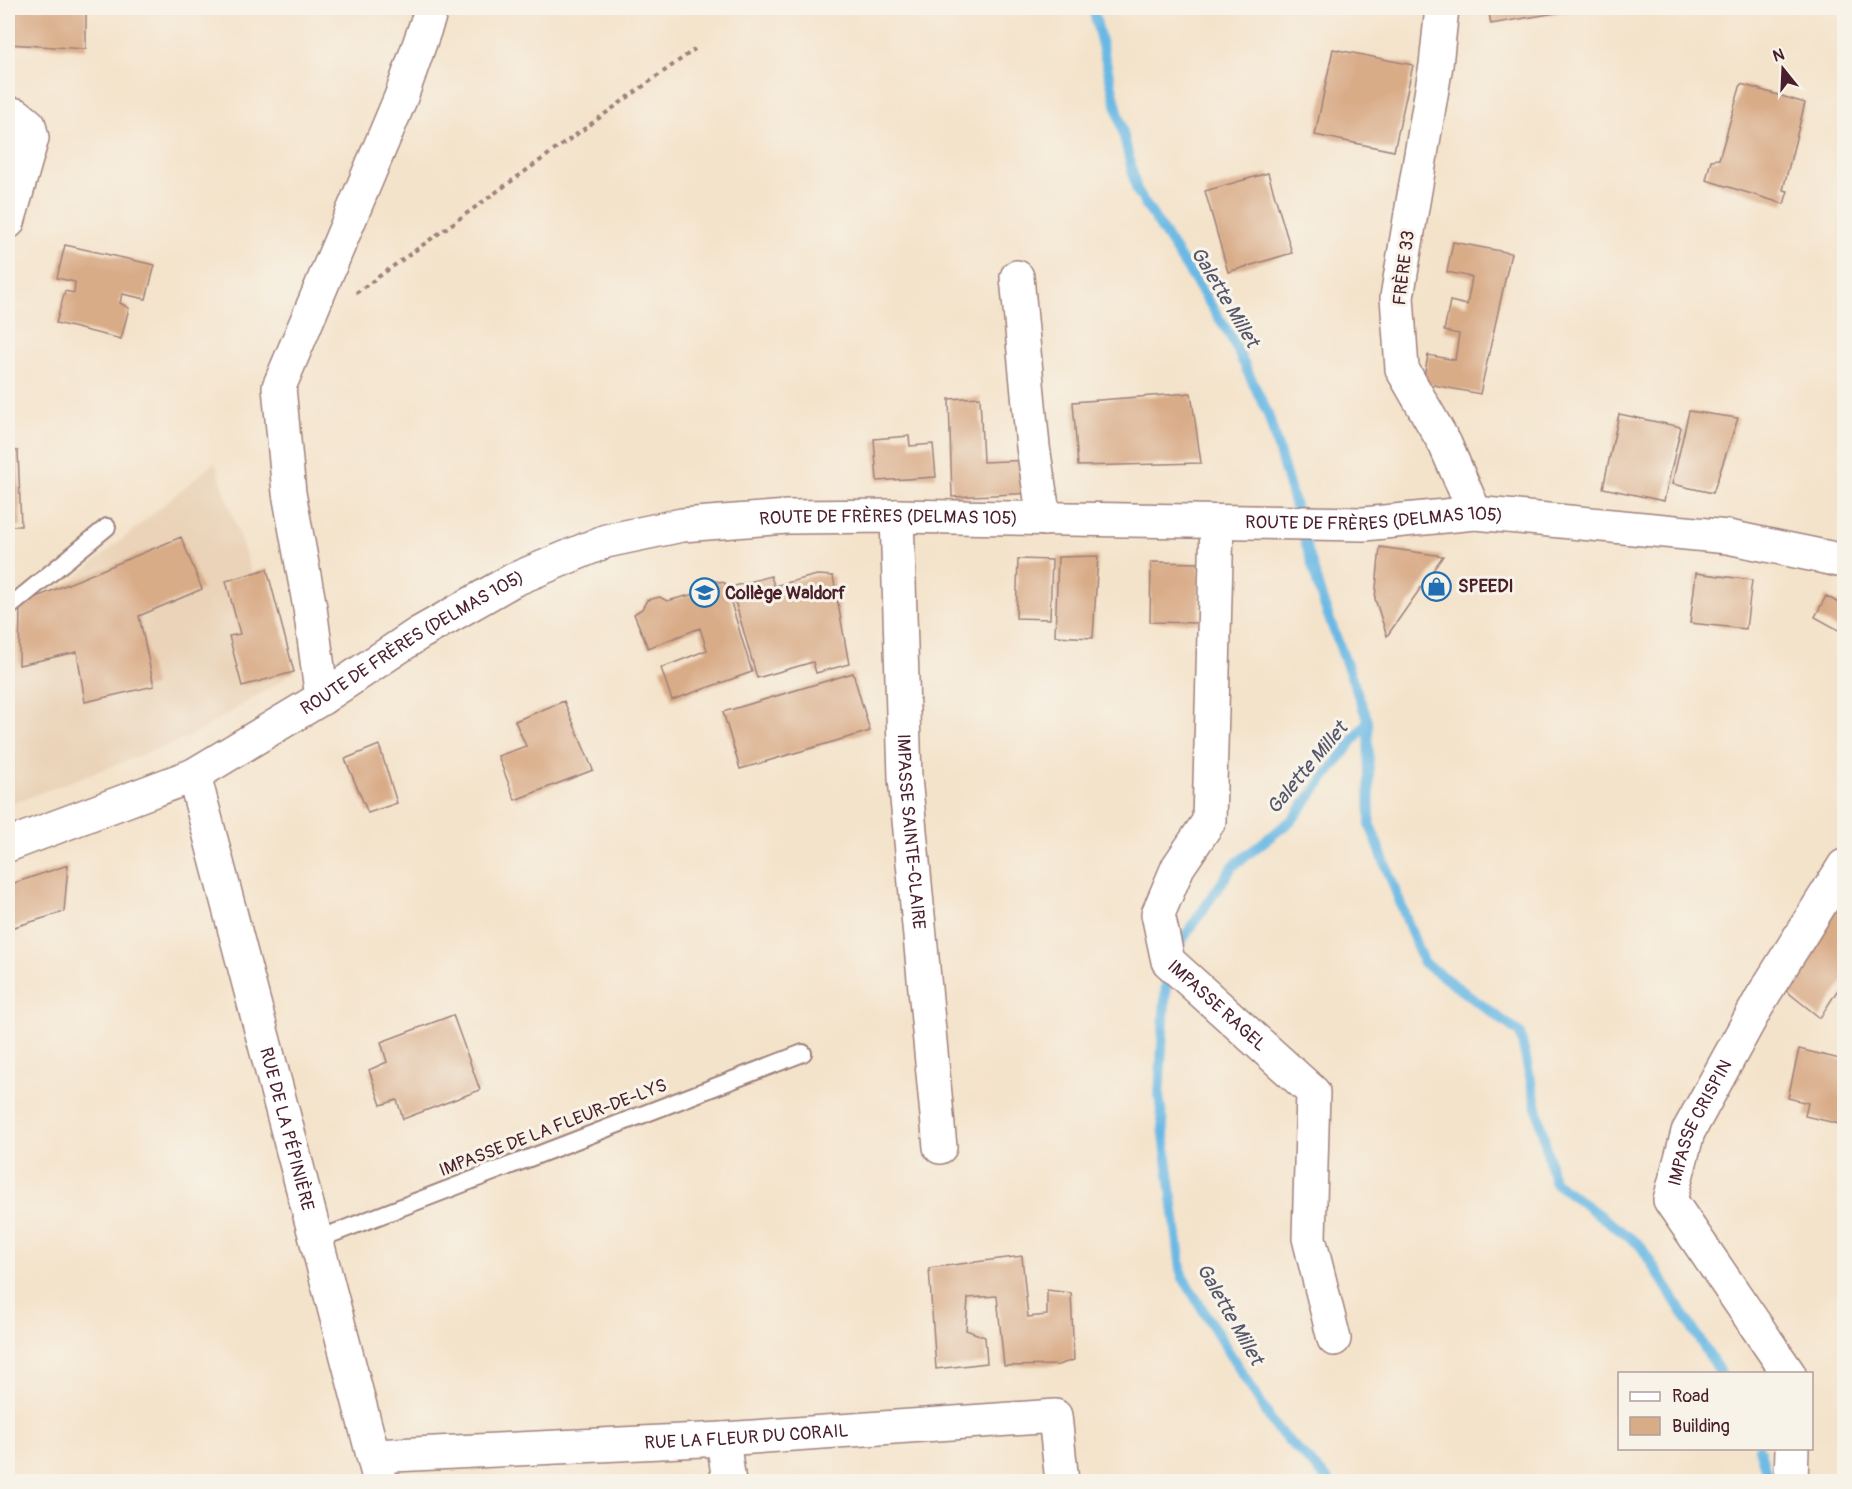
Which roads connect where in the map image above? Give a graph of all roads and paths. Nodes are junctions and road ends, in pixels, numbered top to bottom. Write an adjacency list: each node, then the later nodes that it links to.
1 (432, 8): 15 (street)
2 (1442, 8): 8 (street, FRÈRE 33)
3 (695, 50): 7 (path)
4 (8, 113): 5 (street)
5 (8, 222)
6 (1017, 277): 10 (street)
7 (350, 298)
8 (1475, 513): 11 (street, ROUTE DE FRÈRES (DELMAS 105)); 13 (street, ROUTE DE FRÈRES (DELMAS 105))
9 (897, 516): 10 (street, ROUTE DE FRÈRES (DELMAS 105)); 15 (street, ROUTE DE FRÈRES (DELMAS 105)); 20 (street, IMPASSE SAINTE-CLAIRE)
10 (1044, 519): 11 (street, ROUTE DE FRÈRES (DELMAS 105))
11 (1230, 521): 22 (street, IMPASSE RAGEL)
12 (107, 527): 14 (lane)
13 (1845, 561)
14 (8, 608)
15 (322, 698): 16 (street, ROUTE DE FRÈRES (DELMAS 105))
16 (194, 776): 17 (street, ROUTE DE FRÈRES (DELMAS 105)); 21 (street, RUE DE LA PÉPINIÈRE)
17 (8, 845)
18 (1845, 866): 23 (street, IMPASSE CRISPIN)
19 (803, 1053): 21 (lane, IMPASSE DE LA FLEUR-DE-LYS)
20 (940, 1147)
21 (316, 1240): 26 (street, RUE DE LA PÉPINIÈRE)
22 (1334, 1339)
23 (1788, 1372)
24 (723, 1439): 26 (street, RUE LA FLEUR DU CORAIL); 27 (street); 28 (street, RUE LA FLEUR DU CORAIL)
25 (1792, 1450): 29 (street)
26 (376, 1469)
27 (729, 1482)
28 (1062, 1482)
29 (1791, 1482)

